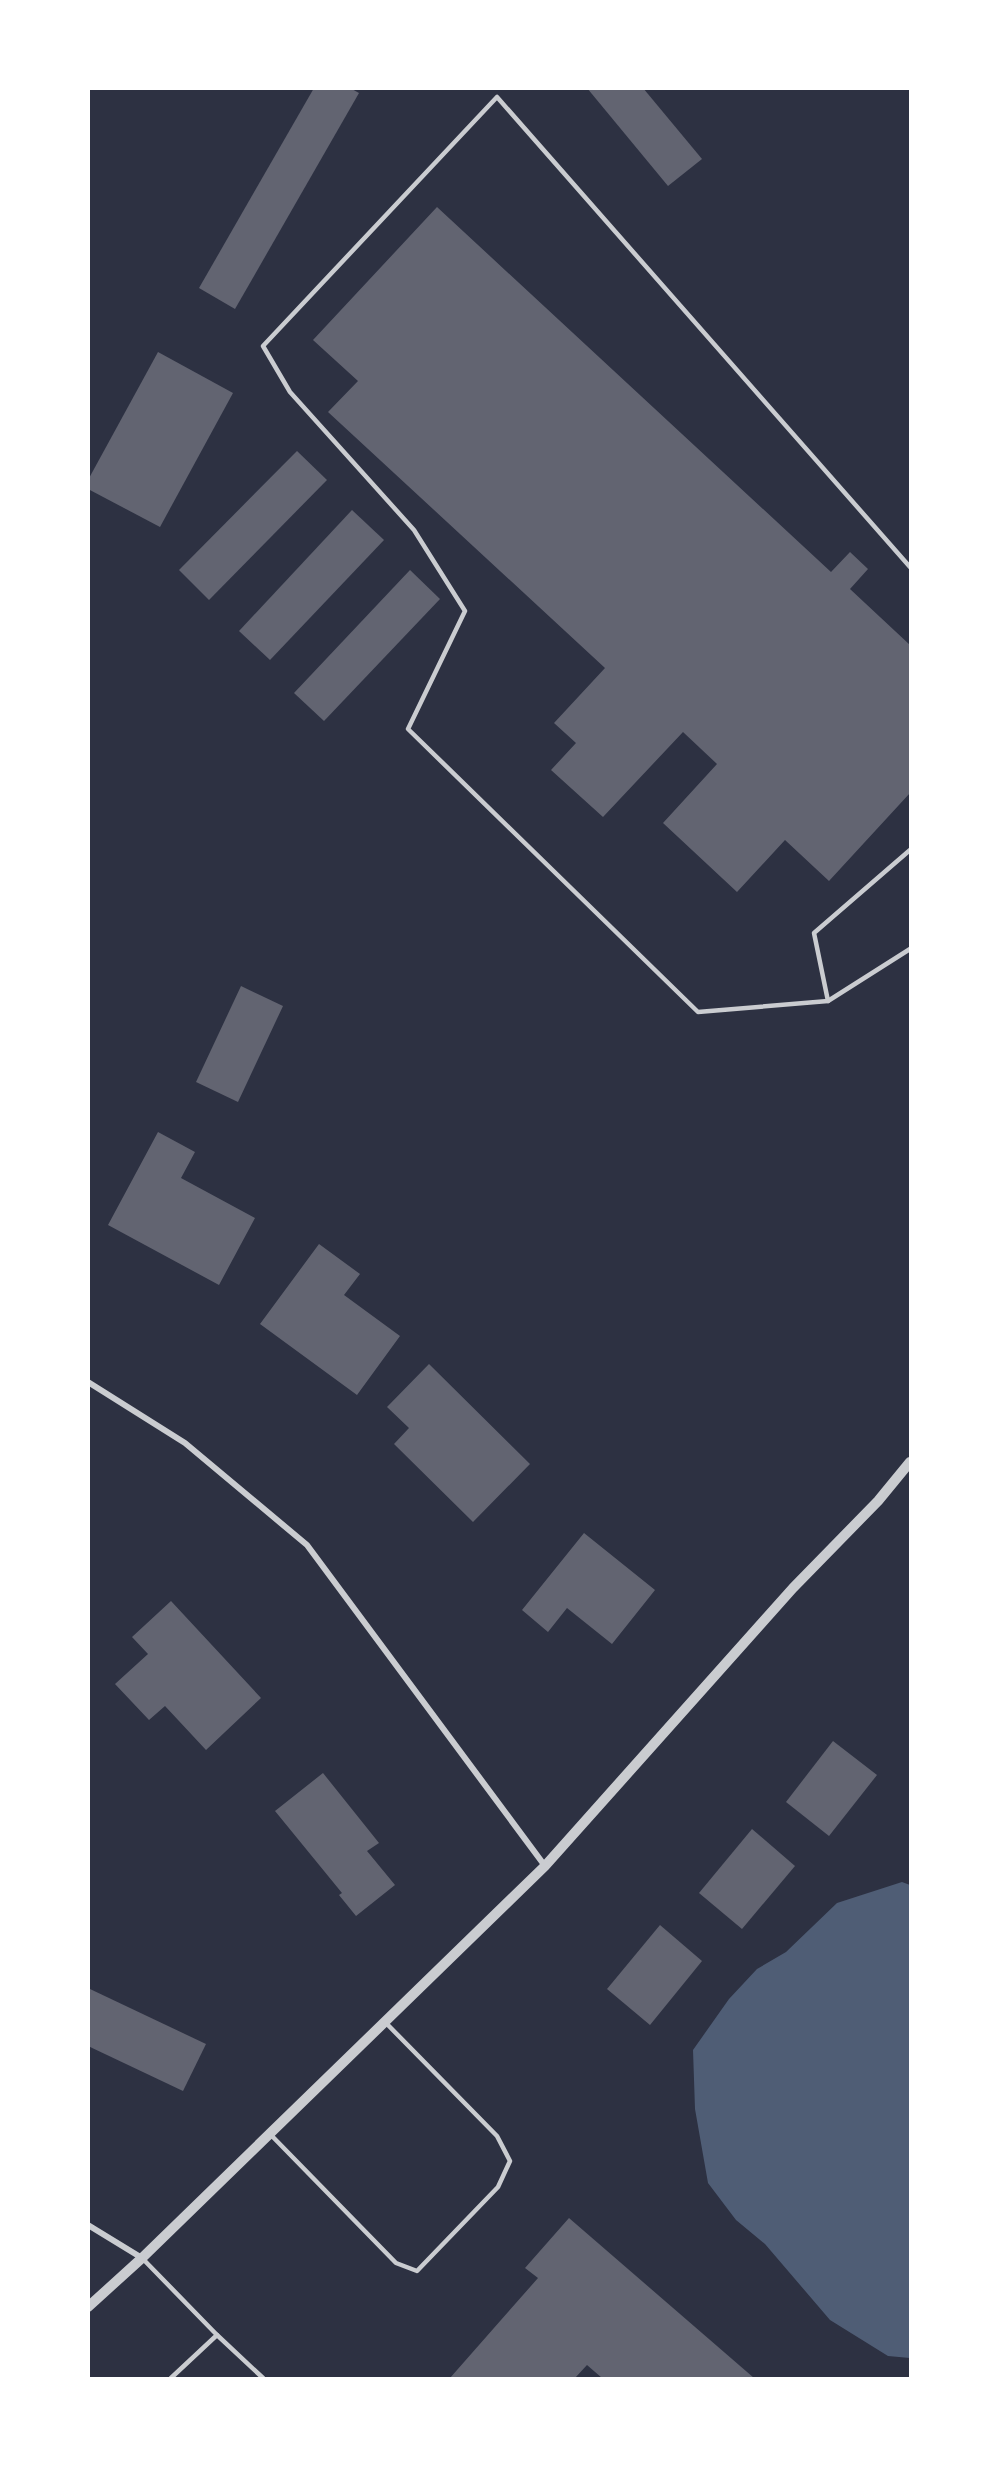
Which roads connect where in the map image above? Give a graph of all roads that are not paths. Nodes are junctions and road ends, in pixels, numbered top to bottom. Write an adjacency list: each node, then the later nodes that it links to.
1 (910, 567): 4 (lane)
2 (910, 850): 4 (lane)
3 (910, 949): 4 (lane)
4 (828, 1001)
5 (88, 1382): 7 (street)
6 (910, 1462): 7 (street)
7 (545, 1866): 8 (street)
8 (385, 2022): 9 (street); 9 (lane)
9 (270, 2134): 11 (street)
10 (88, 2225): 11 (street)
11 (142, 2258): 12 (street); 13 (lane)
12 (88, 2307)
13 (217, 2335): 14 (lane); 15 (lane)
14 (171, 2379)
15 (263, 2379)

